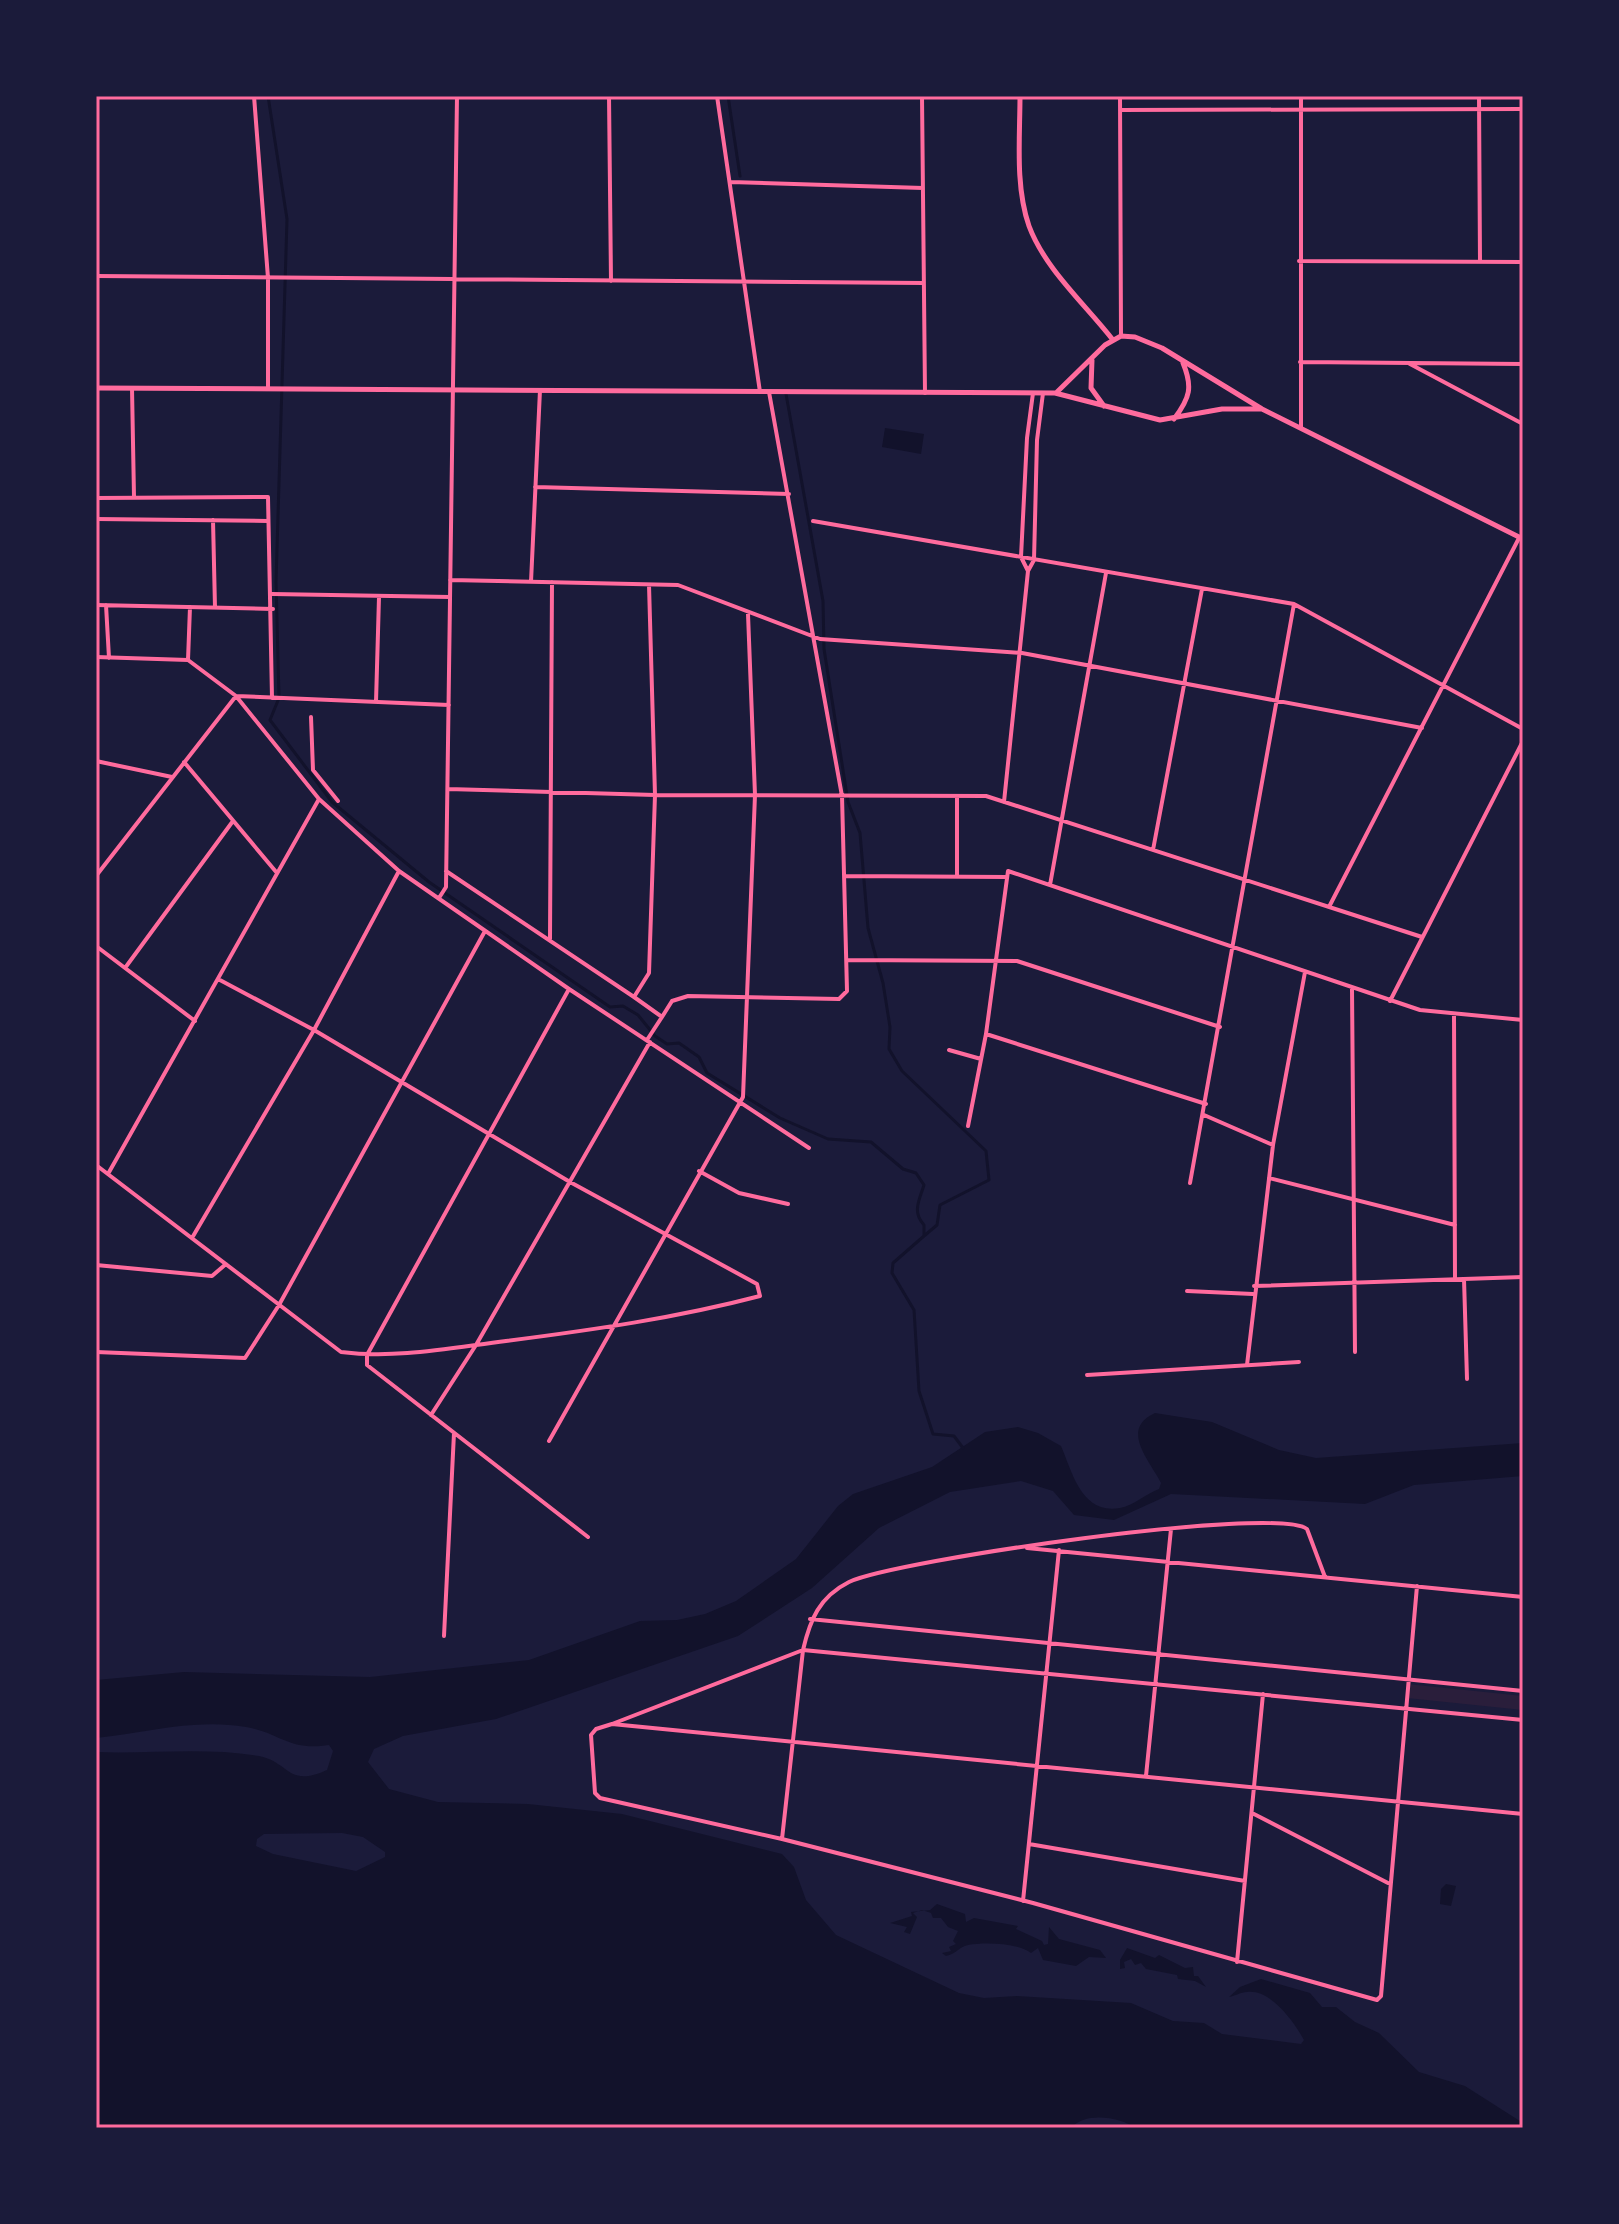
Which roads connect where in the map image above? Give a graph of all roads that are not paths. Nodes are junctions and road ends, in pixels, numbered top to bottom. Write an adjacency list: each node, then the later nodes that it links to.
1 (254, 96): 20 (street)
2 (457, 96): 21 (street)
3 (609, 96): 22 (street)
4 (717, 96): 14 (street)
5 (922, 96): 15 (street)
6 (1020, 96): 26 (street)
7 (1120, 96): 13 (street)
8 (1301, 96): 10 (street)
9 (1479, 96): 11 (street)
10 (1301, 109): 11 (street); 13 (street); 16 (street)
11 (1479, 109): 12 (street); 17 (street)
12 (1523, 109)
13 (1120, 110): 25 (street)
14 (731, 182): 15 (street); 23 (street)
15 (923, 188): 24 (street)
16 (1299, 261): 17 (street); 29 (street)
17 (1480, 262): 18 (street)
18 (1523, 262)
19 (96, 276): 20 (street)
20 (268, 278): 21 (street); 34 (street)
21 (454, 279): 22 (street); 35 (street)
22 (611, 281): 23 (street)
23 (744, 282): 24 (street); 37 (street)
24 (924, 283): 39 (street)
25 (1121, 336): 26 (street); 28 (street)
26 (1113, 340): 27 (street)
27 (1092, 359): 42 (street); 43 (street)
28 (1182, 362): 44 (street); 45 (street)
29 (1300, 362): 30 (street); 47 (street)
30 (1408, 363): 31 (street); 46 (street)
31 (1523, 364)
32 (96, 388): 33 (street)
33 (132, 388): 34 (street); 51 (street)
34 (268, 389): 35 (street)
35 (453, 390): 36 (street); 61 (street)
36 (540, 390): 37 (street); 48 (street)
37 (760, 392): 38 (street)
38 (769, 392): 39 (street); 49 (street)
39 (925, 393): 40 (street)
40 (1033, 393): 41 (street); 57 (street)
41 (1043, 393): 42 (street); 58 (street)
42 (1055, 393): 43 (street)
43 (1109, 409): 45 (street)
44 (1262, 409): 45 (street); 47 (street)
45 (1173, 420)
46 (1523, 424)
47 (1301, 428): 56 (street)
48 (535, 487): 49 (street); 62 (street)
49 (789, 494): 76 (street)
50 (96, 498): 51 (street)
51 (134, 498): 54 (street)
52 (96, 519): 53 (street)
53 (213, 520): 54 (street); 73 (street)
54 (268, 521): 66 (street)
55 (813, 521): 57 (street)
56 (1521, 538): 83 (street)
57 (1021, 557): 58 (street); 59 (street)
58 (1034, 560): 59 (street); 60 (street)
59 (1028, 571): 77 (street)
60 (1106, 573): 65 (street); 81 (street)
61 (450, 580): 62 (street); 68 (street)
62 (531, 582): 63 (street)
63 (552, 582): 64 (street); 99 (street)
64 (649, 585): 75 (street); 100 (street)
65 (1202, 589): 69 (street); 82 (street)
66 (272, 594): 67 (street); 74 (street)
67 (379, 596): 68 (street); 87 (street)
68 (450, 597): 88 (street)
69 (1294, 604): 83 (street); 86 (street)
70 (96, 605): 71 (street)
71 (106, 605): 72 (street); 79 (street)
72 (190, 607): 73 (street); 80 (street)
73 (215, 608): 74 (street)
74 (273, 609): 85 (street)
75 (748, 614): 76 (street); 101 (street)
76 (817, 638): 77 (street); 102 (street)
77 (1022, 653): 81 (street); 106 (street)
78 (96, 657): 79 (street)
79 (109, 658): 80 (street)
80 (188, 660): 84 (street)
81 (1089, 666): 82 (street); 108 (street)
82 (1184, 684): 86 (street); 109 (street)
83 (1443, 685): 90 (street); 91 (street)
84 (236, 696): 85 (street); 94 (street); 97 (street)
85 (272, 698): 87 (street)
86 (1277, 701): 90 (street); 117 (street)
87 (376, 702): 88 (street)
88 (449, 705): 98 (street)
89 (311, 717): 95 (street)
90 (1422, 728): 120 (street)
91 (1523, 729)
92 (1523, 741): 122 (street)
93 (96, 761): 96 (street)
94 (184, 762): 96 (street); 107 (street)
95 (313, 770): 97 (street); 105 (street)
96 (173, 777): 113 (street)
97 (303, 778): 104 (street)
98 (448, 789): 99 (street); 111 (street)
99 (552, 791): 100 (street); 123 (street)
100 (655, 795): 101 (street); 133 (street)
101 (755, 795): 102 (street); 134 (street)
102 (842, 796): 103 (street); 114 (street)
103 (957, 796): 106 (street); 115 (street)
104 (319, 799): 110 (street); 112 (street)
105 (338, 801)
106 (1004, 802): 108 (street)
107 (233, 821): 112 (street); 128 (street)
108 (1061, 821): 109 (street); 118 (street)
109 (1153, 850): 117 (street)
110 (399, 871): 119 (street); 141 (street)
111 (446, 871): 119 (street); 123 (street)
112 (277, 873): 130 (street)
113 (96, 876)
114 (845, 876): 115 (street); 126 (street)
115 (957, 877): 116 (street)
116 (1007, 877): 118 (street); 127 (street)
117 (1246, 880): 120 (street); 125 (street)
118 (1050, 885): 125 (street)
119 (440, 896): 121 (street)
120 (1329, 907): 122 (street)
121 (485, 931): 132 (street); 146 (street)
122 (1422, 937): 135 (street)
123 (550, 939): 133 (street)
124 (96, 946): 128 (street)
125 (1234, 948): 129 (street); 140 (street)
126 (848, 960): 127 (street); 134 (street)
127 (996, 960): 140 (street); 142 (street)
128 (125, 968): 139 (street)
129 (1305, 971): 131 (street); 152 (street)
130 (218, 979): 139 (street); 141 (street)
131 (1352, 988): 135 (street); 161 (street)
132 (569, 989): 143 (street); 151 (street)
133 (634, 997): 137 (street)
134 (749, 997): 137 (street); 147 (street)
135 (1390, 1001): 136 (street)
136 (1454, 1013): 138 (street); 163 (street)
137 (662, 1017): 143 (street)
138 (1523, 1020): 154 (street)
139 (195, 1021): 157 (street)
140 (1220, 1027): 148 (street)
141 (314, 1030): 146 (street); 165 (street)
142 (986, 1034): 145 (street); 148 (street)
143 (648, 1041): 147 (street); 159 (street)
144 (949, 1050): 145 (street)
145 (981, 1059): 150 (street)
146 (402, 1083): 151 (street); 175 (street)
147 (742, 1100): 153 (street); 156 (street)
148 (1206, 1104): 149 (street)
149 (1204, 1115): 152 (street); 160 (street)
150 (968, 1126)
151 (486, 1134): 159 (street); 180 (street)
152 (1273, 1145): 158 (street)
153 (809, 1148)
154 (1522, 1148)
155 (96, 1165): 157 (street)
156 (699, 1171): 162 (street); 164 (street)
157 (108, 1174): 165 (street)
158 (1269, 1178): 161 (street); 172 (street)
159 (570, 1182): 164 (street); 177 (street)
160 (1190, 1183)
161 (1351, 1199): 163 (street); 171 (street)
162 (788, 1204)
163 (1455, 1225): 169 (street)
164 (664, 1233): 176 (street); 176 (street)
165 (192, 1238): 166 (street)
166 (226, 1264): 167 (street); 175 (street)
167 (96, 1265)
168 (1523, 1277): 170 (street)
169 (1455, 1279): 170 (street); 171 (street)
170 (1464, 1279): 184 (street)
171 (1353, 1283): 172 (street); 179 (street)
172 (1254, 1286): 174 (street)
173 (1187, 1291): 174 (street)
174 (1254, 1294): 182 (street)
175 (279, 1305): 178 (street); 180 (street)
176 (616, 1327): 177 (street); 187 (street)
177 (476, 1345): 180 (street); 185 (street)
178 (96, 1352)
179 (1355, 1352)
180 (367, 1355): 185 (street)
181 (1299, 1362): 182 (street)
182 (1247, 1365): 183 (street)
183 (1087, 1375)
184 (1467, 1379)
185 (431, 1415): 186 (street)
186 (454, 1433): 189 (street); 197 (street)
187 (549, 1441)
188 (1171, 1529): 190 (street); 192 (street); 193 (street)
189 (588, 1537)
190 (1020, 1547): 191 (street); 196 (street)
191 (1059, 1550): 192 (street); 198 (street)
192 (1168, 1561): 193 (street); 200 (street)
193 (1325, 1577): 194 (street)
194 (1417, 1586): 195 (street); 202 (street)
195 (1523, 1597)
196 (810, 1619): 198 (street); 199 (street)
197 (444, 1636)
198 (1050, 1643): 200 (street); 201 (street)
199 (803, 1650): 201 (street); 208 (street); 209 (street)
200 (1159, 1654): 202 (street); 203 (street)
201 (1047, 1673): 203 (street); 210 (street)
202 (1408, 1680): 204 (street); 206 (street)
203 (1156, 1684): 205 (street); 211 (street)
204 (1523, 1691)
205 (1263, 1694): 206 (street); 212 (street)
206 (1405, 1708): 207 (street); 213 (street)
207 (1523, 1720)
208 (612, 1724): 209 (street); 216 (street)
209 (793, 1743): 210 (street); 216 (street)
210 (1037, 1765): 211 (street); 217 (street)
211 (1146, 1776): 212 (street)
212 (1254, 1787): 213 (street); 214 (street)
213 (1396, 1801): 215 (street); 219 (street)
214 (1252, 1813): 218 (street); 219 (street)
215 (1523, 1814)
216 (782, 1839): 220 (street)
217 (1029, 1844): 218 (street); 220 (street)
218 (1245, 1881): 221 (street)
219 (1388, 1883): 221 (street)
220 (1023, 1901): 221 (street)
221 (1237, 1962)

